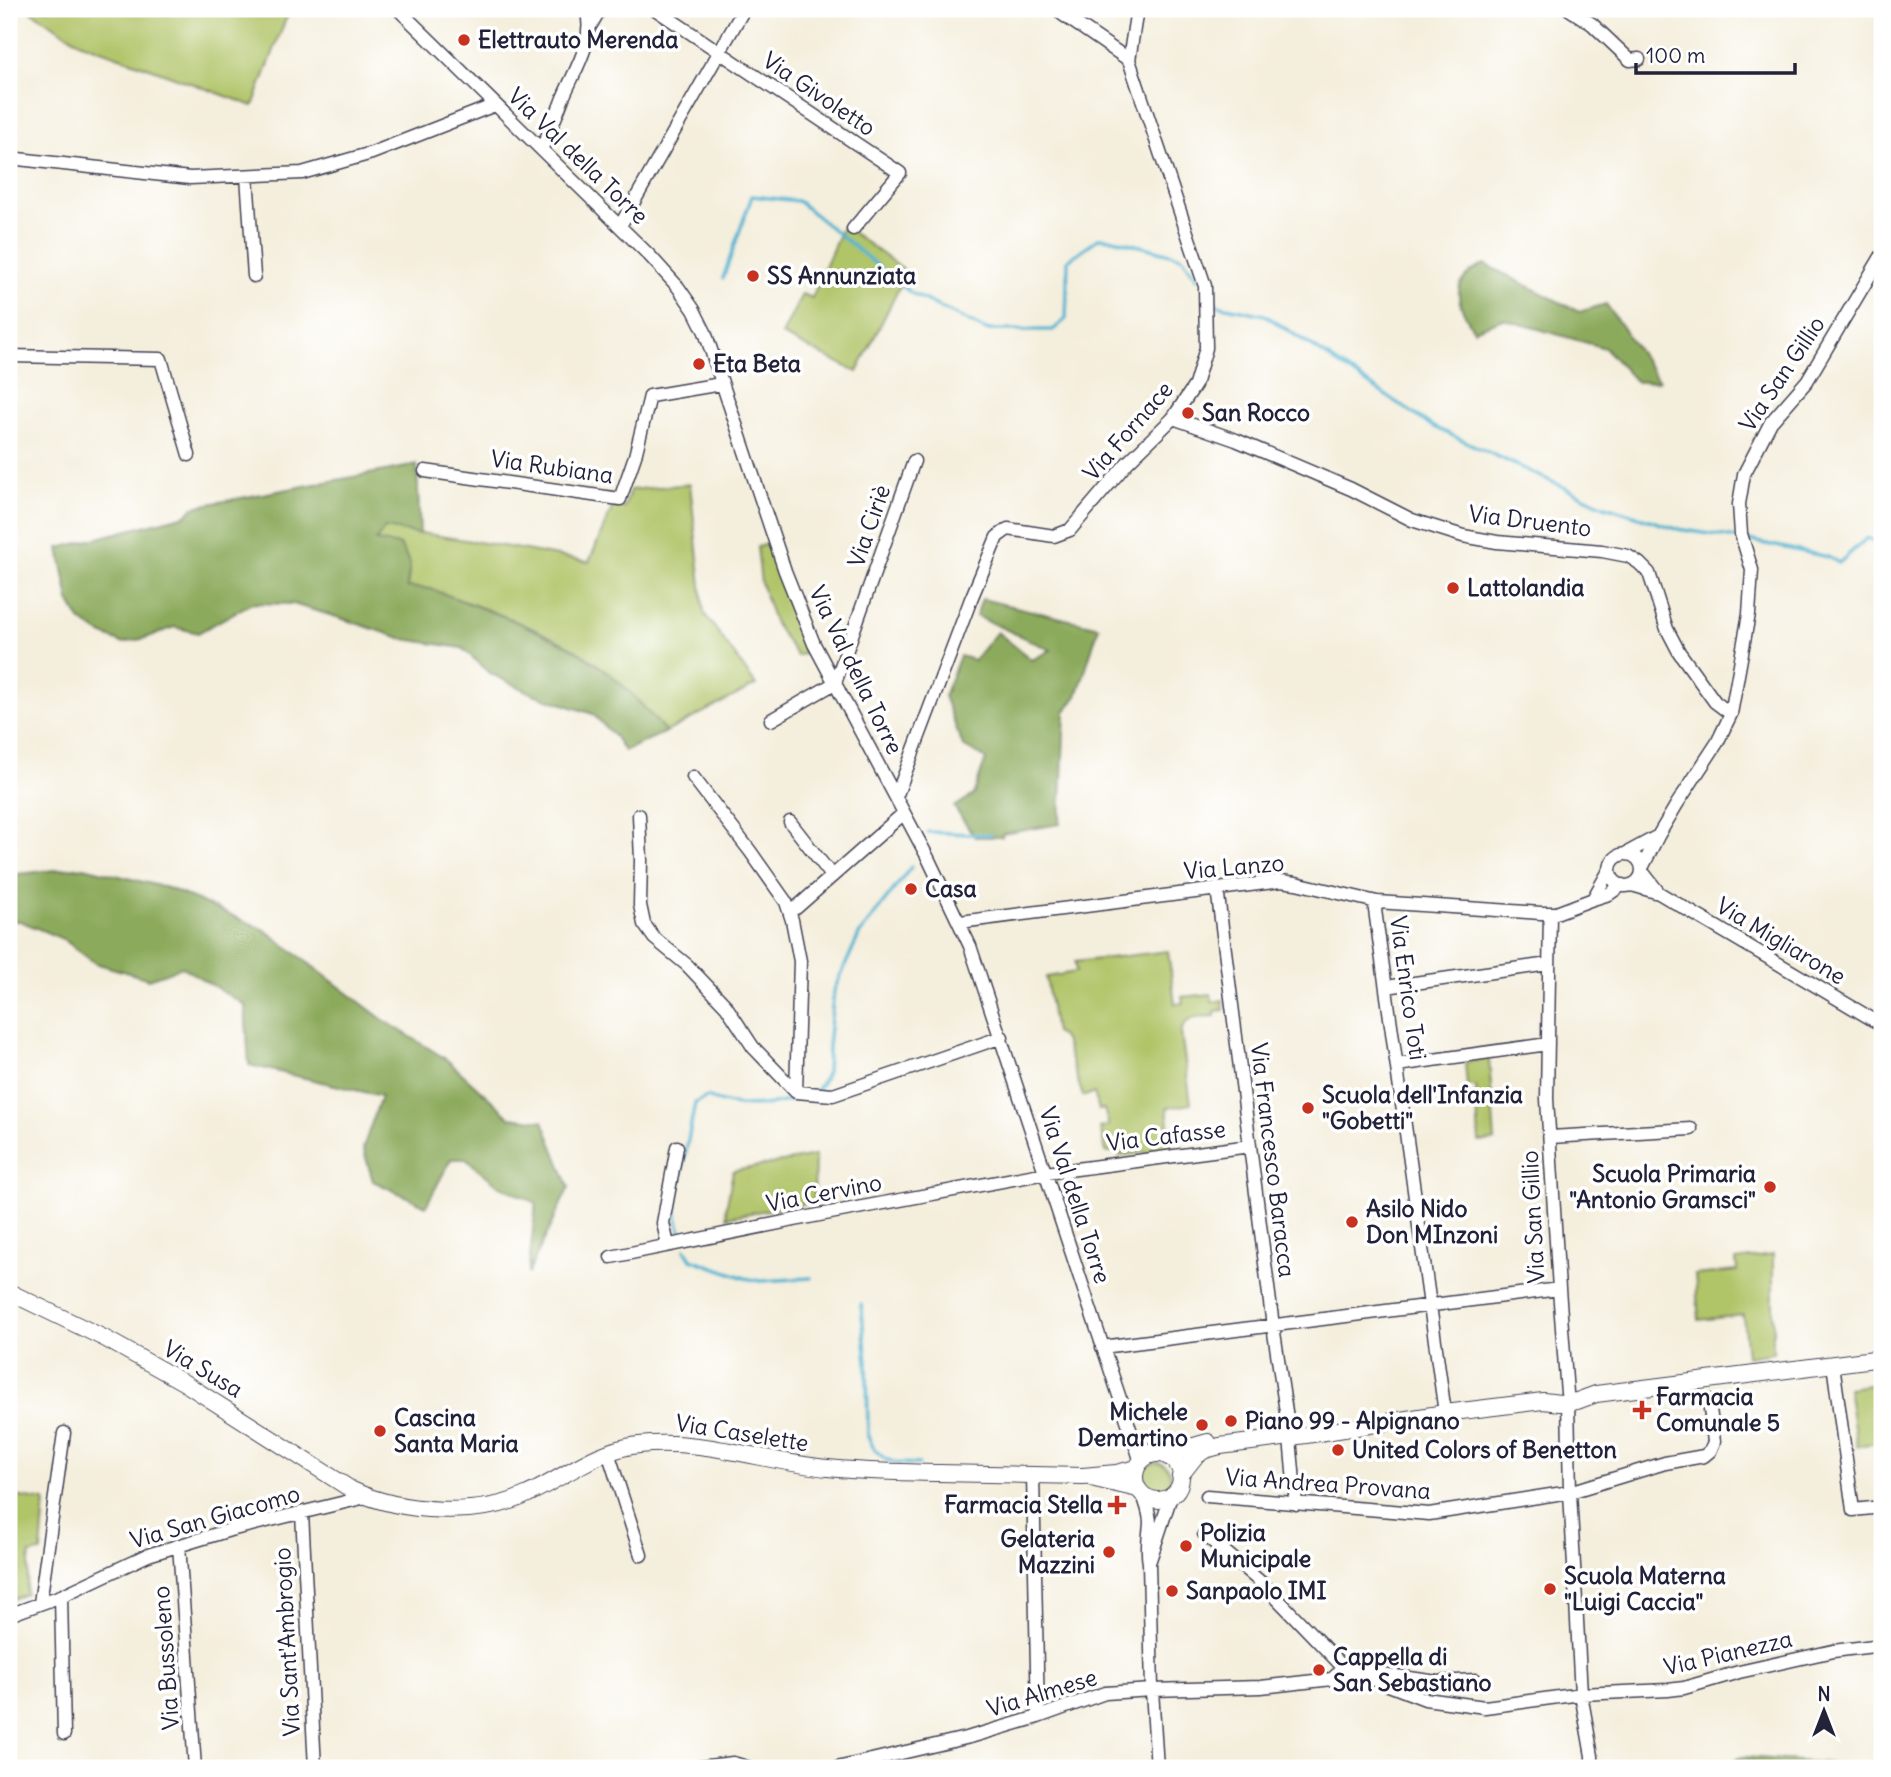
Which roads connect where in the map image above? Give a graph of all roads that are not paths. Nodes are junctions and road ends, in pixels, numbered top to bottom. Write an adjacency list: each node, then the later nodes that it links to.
1 (398, 9): 13 (street, Via Val della Torre)
2 (586, 9): 9 (street)
3 (600, 9): 9 (street)
4 (654, 9): 10 (street, Via Givoletto)
5 (744, 9): 10 (street)
6 (1059, 9): 11 (street)
7 (1137, 9): 11 (street, Via Fornace)
8 (1569, 9): 12 (street)
9 (588, 30): 14 (street)
10 (718, 52): 17 (street); 18 (street, Via Givoletto)
11 (1129, 60): 23 (street, Via Fornace)
12 (1639, 60)
13 (495, 105): 14 (street, Via Val della Torre); 16 (street)
14 (541, 149): 17 (street, Via Val della Torre)
15 (9, 158): 16 (street)
16 (247, 176): 20 (street)
17 (620, 226): 22 (street, Via Val della Torre)
18 (853, 229)
19 (1882, 255): 28 (street, Via San Gillio)
20 (254, 276)
21 (9, 356): 24 (street)
22 (722, 384): 26 (street, Via Rubiana); 27 (street, Via Val della Torre)
23 (1173, 418): 28 (street, Via Druento); 31 (street, Via Fornace)
24 (189, 455)
25 (914, 461): 27 (street, Via Ciriè)
26 (425, 471)
27 (835, 683): 29 (street); 31 (street, Via Val della Torre)
28 (1731, 714): 35 (street, Via San Gillio)
29 (771, 720)
30 (693, 777): 54 (street)
31 (895, 797): 32 (street, Via Val della Torre)
32 (904, 813): 39 (street); 47 (street, Via Val della Torre)
33 (639, 815): 54 (street)
34 (790, 822): 39 (street)
35 (1658, 836): 36 (street); 38 (street, Via San Gillio)
36 (1625, 854): 37 (street); 38 (street)
37 (1610, 870): 40 (street); 43 (street)
38 (1642, 870): 40 (street); 42 (street)
39 (832, 876): 45 (street)
40 (1627, 885): 42 (street); 43 (street, Via Lanzo)
41 (1217, 888): 44 (street, Via Lanzo); 47 (street, Via Lanzo); 57 (street, Via Francesco Baracca)
42 (1659, 892): 50 (street, Via Migliarone)
43 (1593, 899): 46 (street, Via Lanzo)
44 (1377, 902): 46 (street, Via Lanzo); 49 (street, Via Enrico Toti)
45 (796, 908)
46 (1550, 913): 48 (street, Via San Gillio)
47 (960, 922): 51 (street, Via Val della Torre)
48 (1549, 964): 49 (street); 52 (street, Via San Gillio)
49 (1386, 987): 53 (street, Via Enrico Toti)
50 (1882, 1025)
51 (1002, 1038): 54 (street); 59 (street, Via Val della Torre)
52 (1548, 1044): 53 (street); 56 (street, Via San Gillio)
53 (1397, 1065): 64 (street, Via Enrico Toti)
54 (796, 1092)
55 (1691, 1129): 56 (street)
56 (1550, 1137): 62 (street, Via San Gillio)
57 (1250, 1146): 59 (street, Via Cafasse); 65 (street, Via Francesco Baracca)
58 (677, 1147): 60 (street)
59 (1045, 1173): 60 (street, Via Cervino); 66 (street, Via Val della Torre)
60 (667, 1245): 61 (street, Via Cervino)
61 (611, 1257)
62 (1559, 1289): 64 (street); 69 (street, Via San Gillio)
63 (9, 1292): 83 (main road, Via Susa)
64 (1430, 1306): 65 (street); 71 (street, Via Enrico Toti)
65 (1273, 1326): 66 (street); 73 (street, Via Francesco Baracca)
66 (1102, 1347): 75 (street, Via Val della Torre)
67 (1882, 1358): 68 (main road)
68 (1833, 1364): 69 (main road); 85 (street)
69 (1568, 1397): 71 (main road); 80 (street, Via San Gillio)
70 (1709, 1400): 80 (street, Via Andrea Provana)
71 (1445, 1413): 73 (main road)
72 (64, 1433): 92 (street)
73 (1289, 1434): 75 (main road, Via Caselette); 78 (main road); 84 (street, Via Francesco Baracca)
74 (608, 1452): 76 (main road, Via Caselette); 83 (main road, Via Caselette); 89 (street)
75 (1150, 1460): 77 (main road, Via Caselette); 78 (main road); 79 (main road)
76 (1033, 1475): 77 (main road, Via Caselette); 99 (street)
77 (1083, 1476): 79 (main road, Via Caselette)
78 (1180, 1476): 81 (main road)
79 (1140, 1492): 81 (main road); 90 (street)
80 (1570, 1492): 84 (street, Via Andrea Provana); 98 (street, Via San Gillio)
81 (1171, 1496): 90 (street)
82 (1207, 1496): 84 (street, Via Andrea Provana)
83 (366, 1497): 86 (street, Via San Giacomo)
84 (1296, 1504)
85 (1882, 1507)
86 (302, 1513): 88 (street, Via San Giacomo); 102 (street, Via Sant'Ambrogio)
87 (1204, 1534): 95 (street)
88 (179, 1545): 91 (street, Via San Giacomo); 101 (street, Via Bussoleno)
89 (641, 1555)
90 (1149, 1563): 97 (street)
91 (61, 1596): 92 (street, Via San Giacomo); 100 (street)
92 (40, 1603): 93 (street, Via San Giacomo)
93 (9, 1615)
94 (1882, 1645): 98 (street, Via Pianezza)
95 (1344, 1668): 96 (street); 97 (street, Via Almese); 98 (street, Via Pianezza)
96 (1476, 1680)
97 (1152, 1690): 99 (street, Via Almese); 106 (street)
98 (1581, 1694): 107 (street, Via San Gillio)
99 (1038, 1717): 105 (street, Via Almese)
100 (64, 1734)
101 (195, 1768)
102 (315, 1768)
103 (692, 1768): 104 (street)
104 (750, 1768)
105 (837, 1768)
106 (1157, 1768)
107 (1592, 1768)

